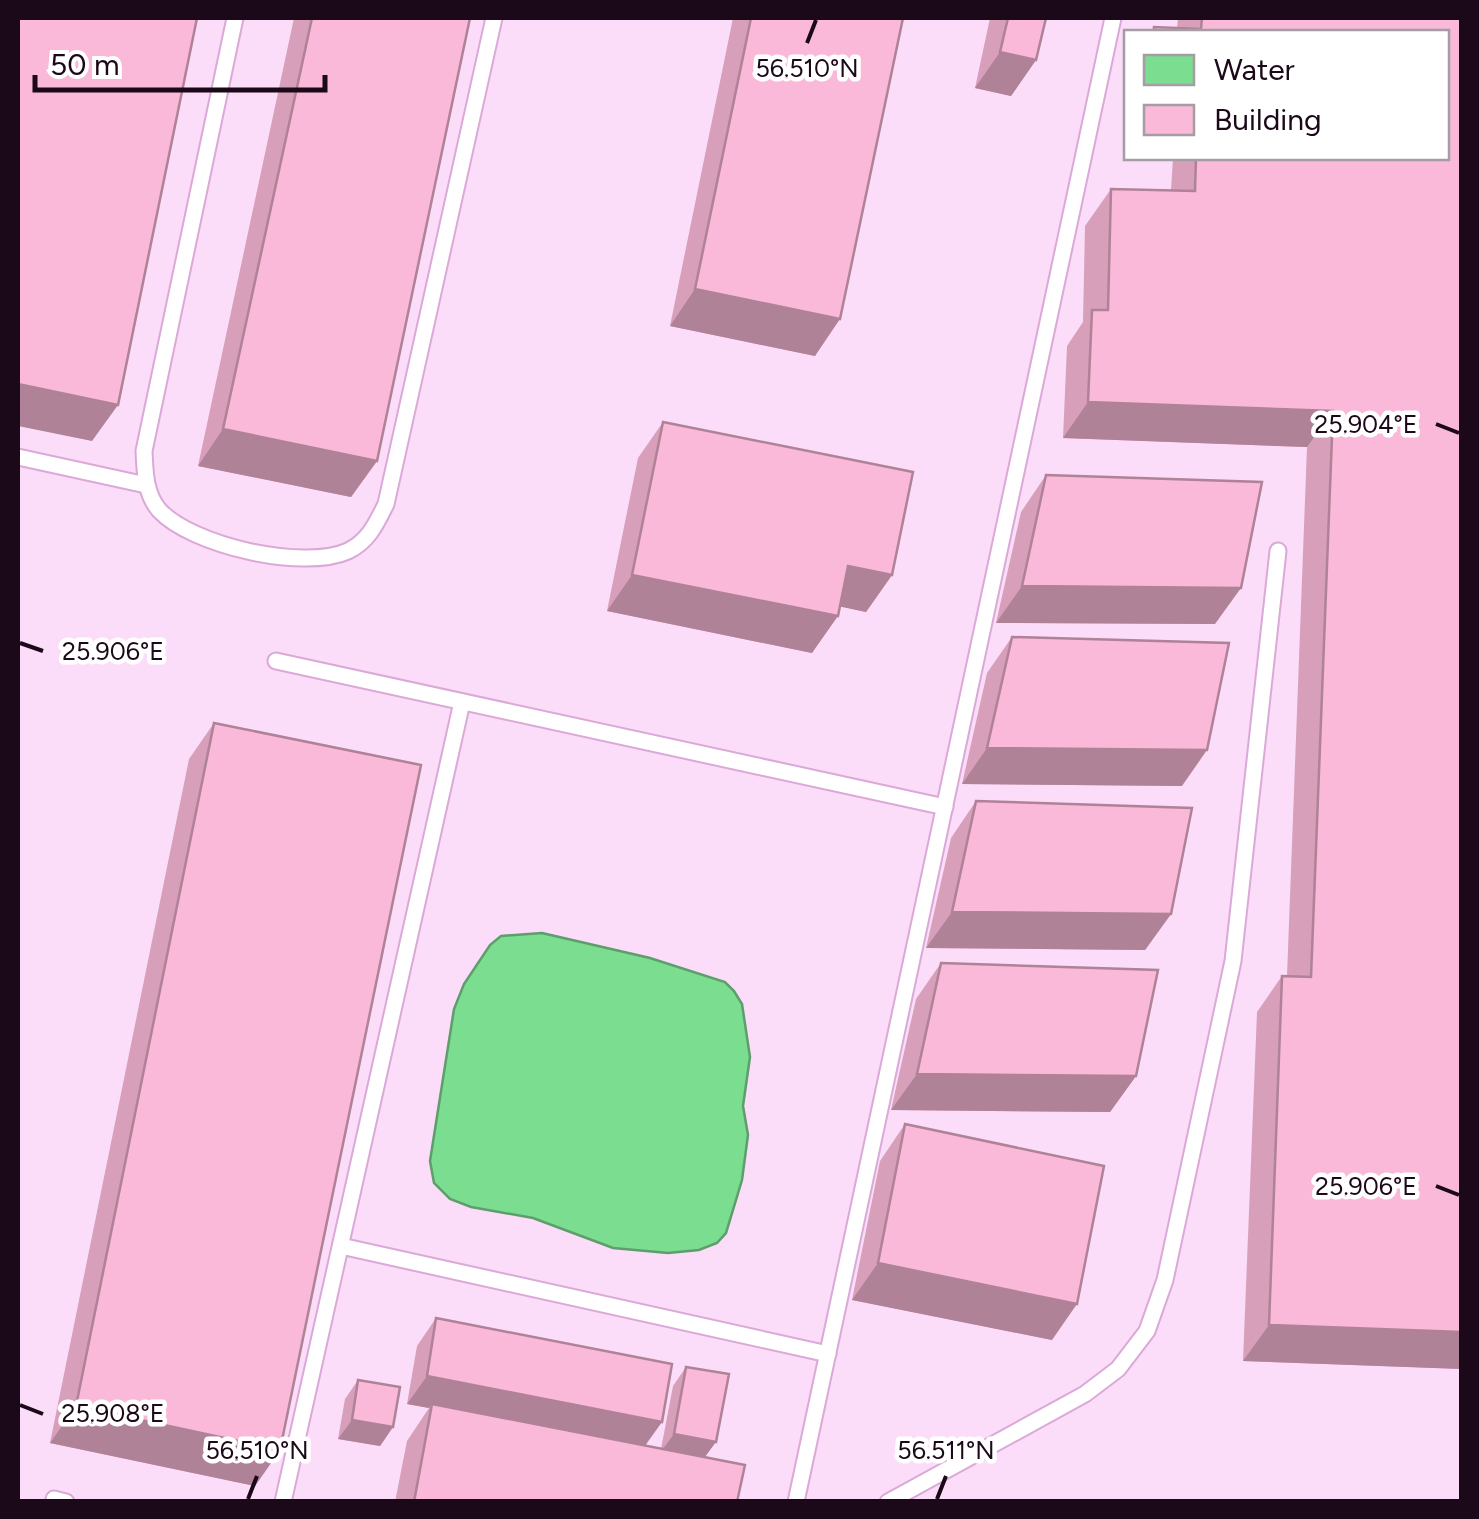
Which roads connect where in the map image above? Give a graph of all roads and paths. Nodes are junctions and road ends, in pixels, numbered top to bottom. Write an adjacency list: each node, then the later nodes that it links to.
1 (235, 18): 5 (lane)
2 (494, 18): 5 (lane)
3 (1112, 18): 9 (lane)
4 (18, 457): 5 (lane)
5 (146, 485)
6 (1278, 551): 14 (lane)
7 (276, 661): 8 (lane)
8 (462, 702): 9 (lane); 10 (lane)
9 (945, 807): 11 (lane)
10 (341, 1246): 11 (lane); 12 (lane)
11 (828, 1354): 13 (lane)
12 (283, 1502)
13 (796, 1502)
14 (888, 1502)

